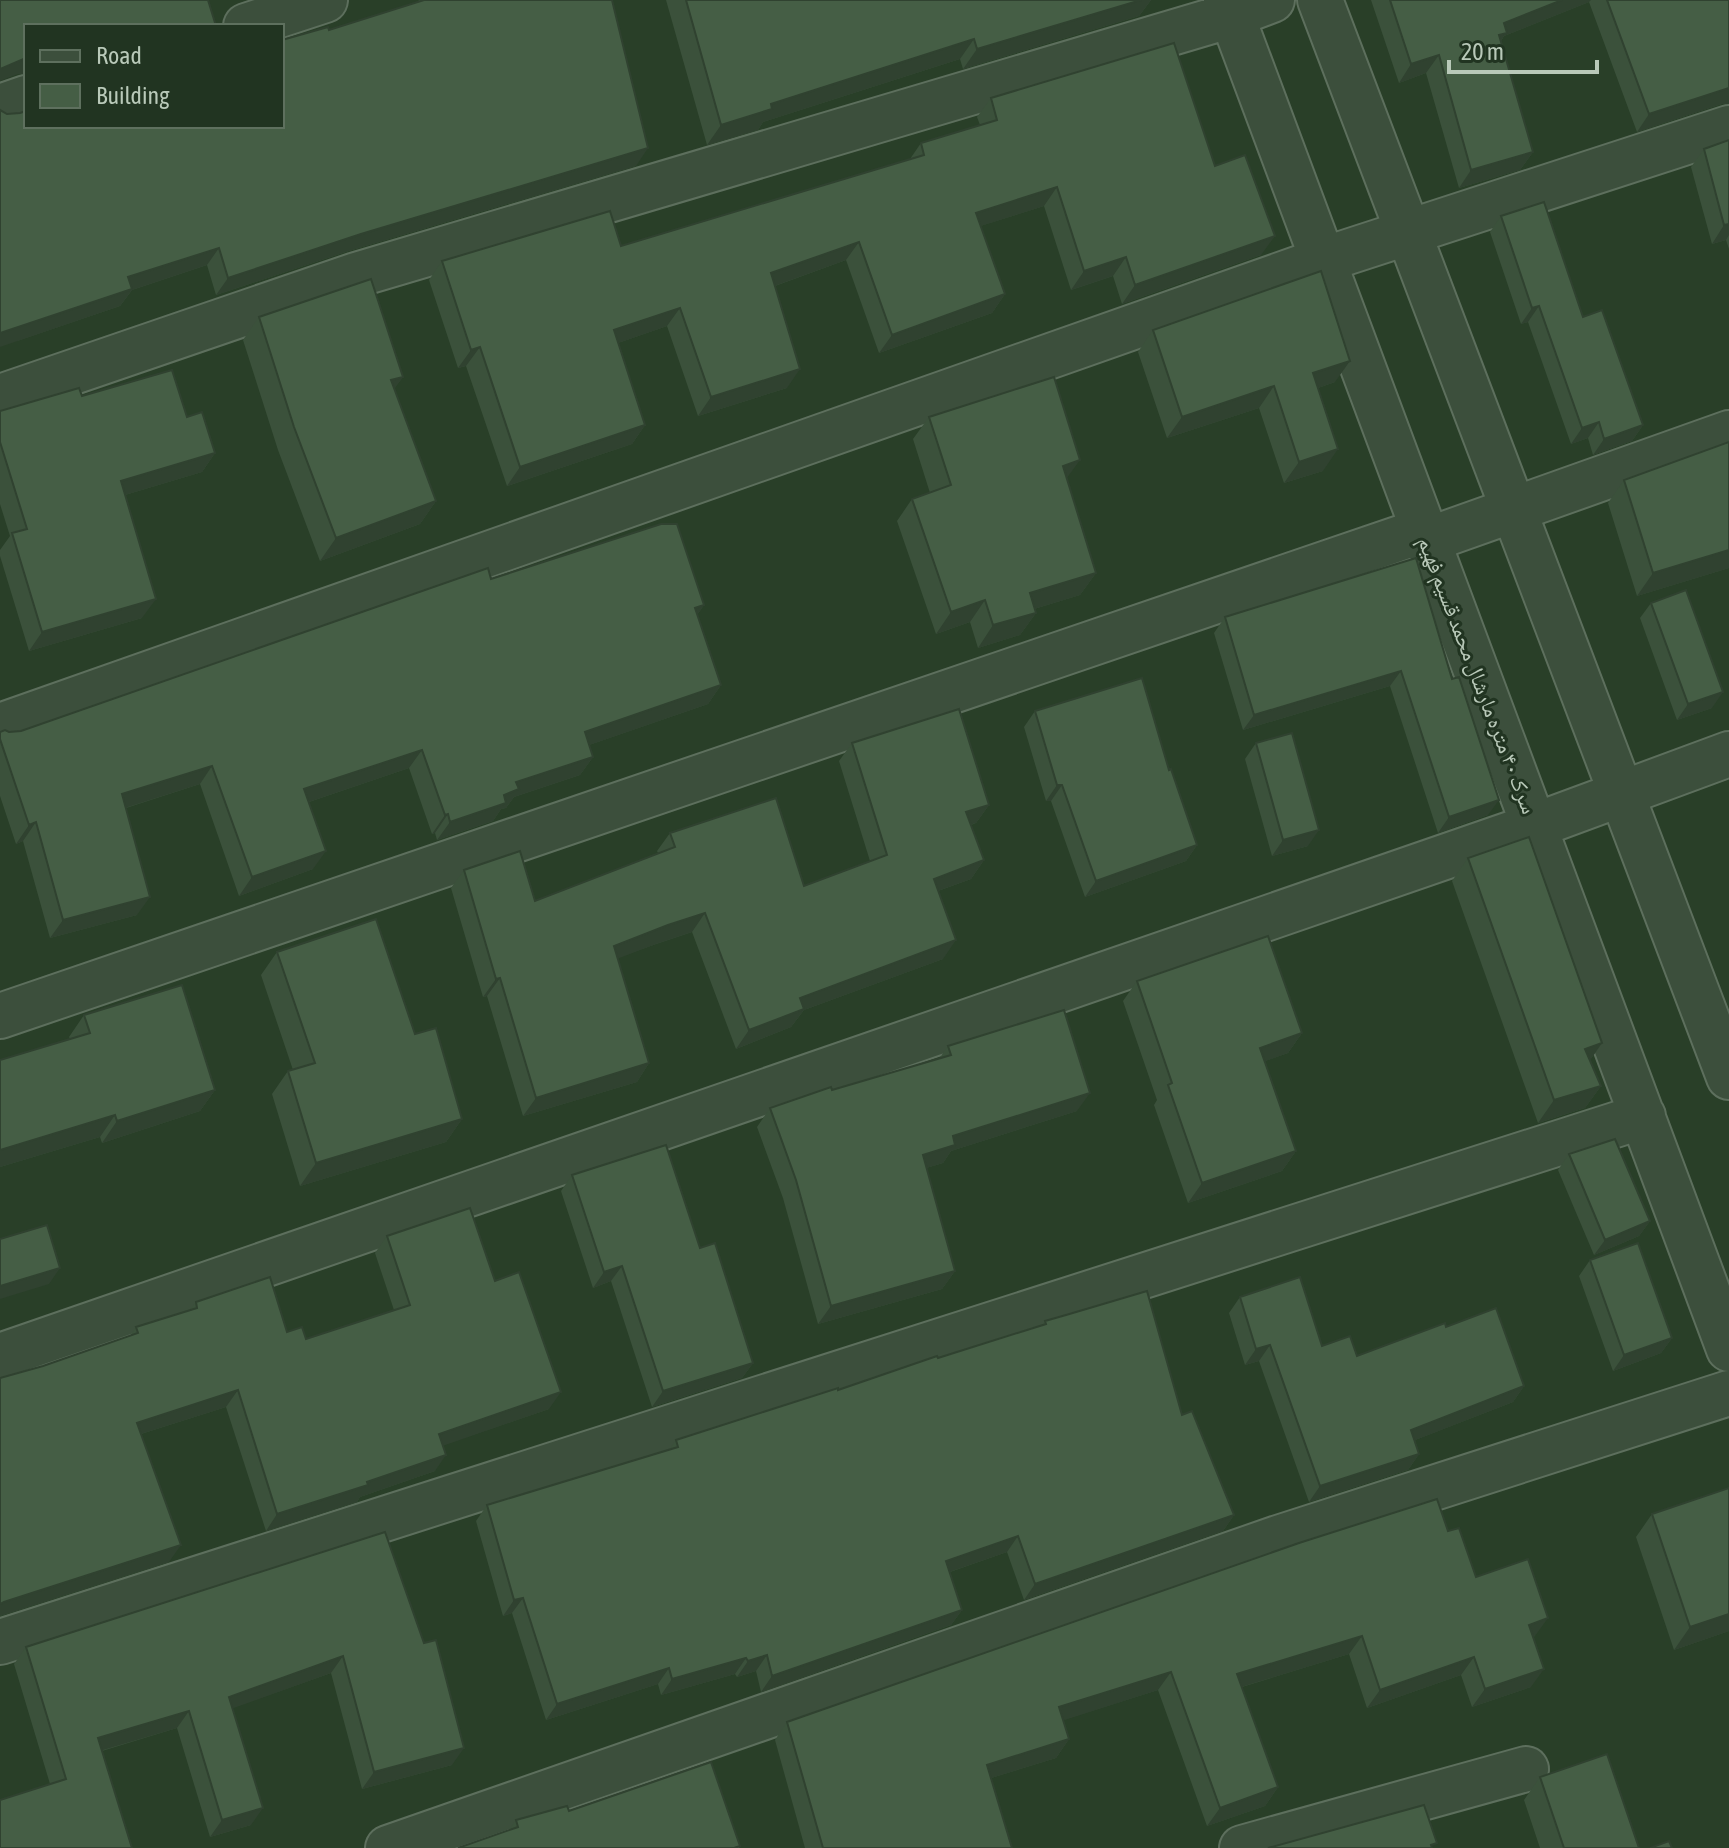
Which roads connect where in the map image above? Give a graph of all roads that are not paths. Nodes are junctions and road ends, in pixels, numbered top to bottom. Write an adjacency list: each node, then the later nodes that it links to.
1 (325, 0): 4 (street)
2 (1320, 0): 8 (street)
3 (1243, 5): 9 (street, سرک ۴۰ متره مارشال محمد قسیم فهیم); 10 (street)
4 (252, 24)
5 (24, 99): 6 (street)
6 (0, 107)
7 (1729, 128): 8 (street)
8 (1408, 232): 9 (street); 12 (street)
9 (1323, 260): 13 (street, سرک ۴۰ متره مارشال محمد قسیم فهیم); 14 (street)
10 (0, 397)
11 (1729, 433): 12 (street)
12 (1513, 510): 13 (street); 16 (street)
13 (1426, 535): 17 (street, سرک ۴۰ متره مارشال محمد قسیم فهیم); 18 (street)
14 (0, 726)
15 (1729, 754): 16 (street)
16 (1622, 794): 17 (street); 19 (street)
17 (1534, 826): 20 (street, سرک ۴۰ متره مارشال محمد قسیم فهیم); 22 (street)
18 (0, 1016)
19 (1729, 1077)
20 (1643, 1116): 21 (street, سرک ۴۰ متره مارشال محمد قسیم فهیم); 24 (street)
21 (1729, 1349)
22 (0, 1356)
23 (1729, 1393): 26 (street)
24 (0, 1642)
25 (1526, 1769): 27 (street)
26 (388, 1848)
27 (1242, 1848)

